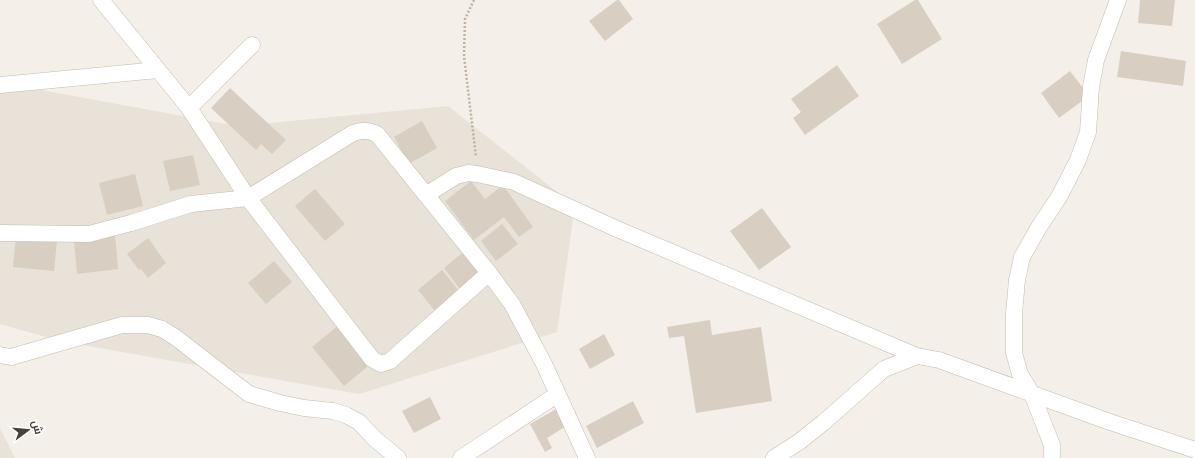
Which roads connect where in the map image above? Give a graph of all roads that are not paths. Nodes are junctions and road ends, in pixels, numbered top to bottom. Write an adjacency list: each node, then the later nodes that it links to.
1 (101, 0): 4 (street)
2 (1118, 0): 14 (street)
3 (252, 44): 6 (street)
4 (158, 70): 5 (street); 6 (street)
5 (0, 85)
6 (189, 108): 8 (street)
7 (426, 195): 8 (street); 10 (street); 12 (street)
8 (248, 198): 9 (street); 10 (street)
9 (0, 233)
10 (489, 273): 13 (street)
11 (0, 355): 16 (street)
12 (917, 356): 14 (street); 19 (street)
13 (558, 394): 17 (street); 18 (street)
14 (1032, 394): 15 (street); 20 (street)
15 (1195, 450)
16 (398, 458)
17 (462, 458)
18 (586, 458)
19 (774, 458)
20 (1052, 458)

